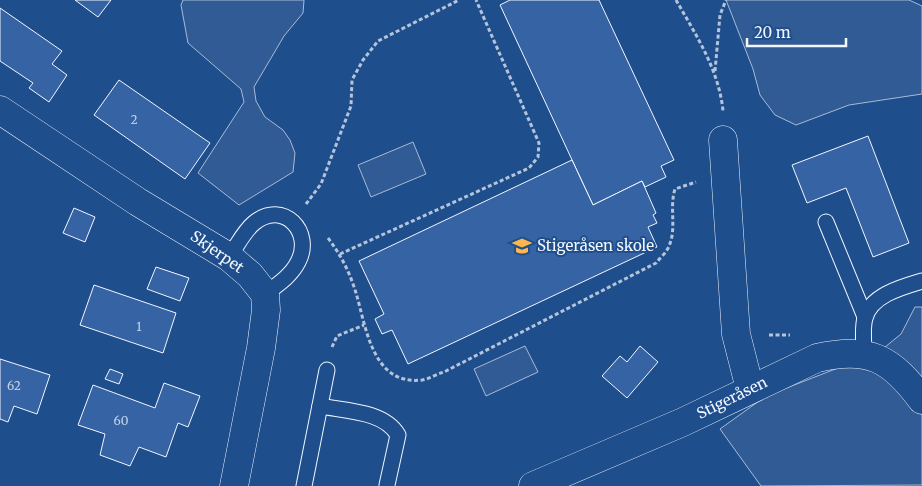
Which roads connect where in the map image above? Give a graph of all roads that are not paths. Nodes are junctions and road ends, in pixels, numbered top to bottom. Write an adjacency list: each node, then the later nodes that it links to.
1 (0, 110): 4 (street, Skjerpet)
2 (723, 140): 10 (street)
3 (826, 222): 7 (lane)
4 (229, 257): 6 (street, Skjerpet); 6 (lane)
5 (922, 281): 7 (lane)
6 (265, 294): 14 (street)
7 (865, 318): 8 (lane)
8 (864, 353): 10 (street, Stigeråsen); 11 (street, Stigeråsen)
9 (327, 370): 12 (lane)
10 (750, 389): 16 (street, Stigeråsen)
11 (922, 400)
12 (320, 406): 13 (lane); 15 (lane)
13 (387, 485)
14 (234, 486)
15 (304, 486)
16 (533, 486)

